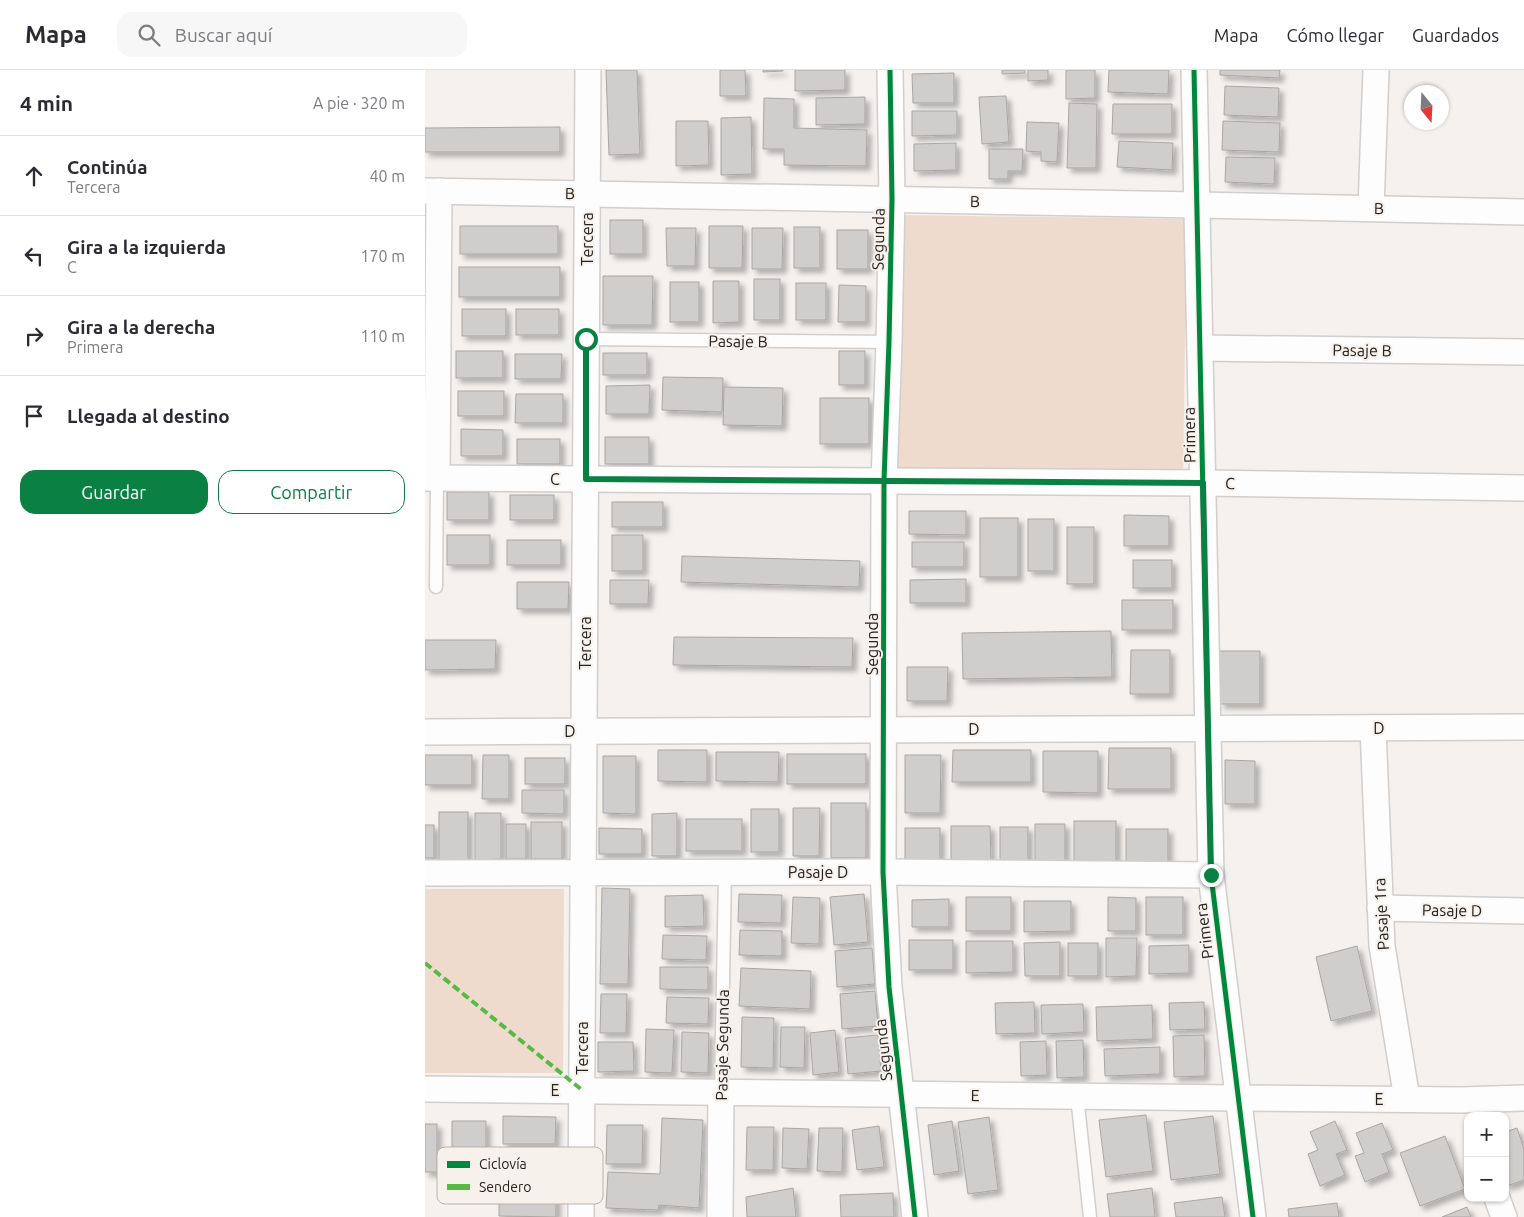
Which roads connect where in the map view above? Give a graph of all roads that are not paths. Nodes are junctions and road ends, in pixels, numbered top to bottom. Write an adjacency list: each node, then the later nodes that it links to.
1 (588, 70): 6 (street, Tercera)
2 (890, 70): 7 (street, Segunda)
3 (1194, 70): 8 (street, Primera)
4 (1376, 70): 9 (street)
5 (432, 191): 6 (street, B); 15 (street)
6 (587, 194): 7 (street, B); 11 (street, Tercera)
7 (891, 199): 8 (street, B); 12 (street, Segunda)
8 (1198, 204): 9 (street, B); 13 (street, Primera)
9 (1371, 208): 10 (street, B)
10 (1524, 212)
11 (586, 339): 12 (lane, Pasaje B); 16 (street, Tercera)
12 (889, 342): 17 (street, Segunda)
13 (1200, 348): 14 (street, Pasaje B); 18 (street, Primera)
14 (1524, 352)
15 (431, 478): 16 (street, C); 20 (lane)
16 (586, 479): 17 (street, C); 25 (street, Tercera)
17 (884, 481): 18 (street, C); 24 (street, Segunda)
18 (1203, 483): 19 (street, C); 22 (street, Primera)
19 (1524, 488)
20 (436, 587)
21 (1524, 727): 23 (street, D)
22 (1207, 728): 23 (street, D); 24 (street, D); 31 (street, Primera)
23 (1373, 728): 32 (street, Pasaje 1ra)
24 (884, 730): 25 (street, D); 28 (street, Segunda)
25 (584, 731): 26 (street, D); 30 (street, Tercera)
26 (425, 732)
27 (725, 872): 28 (street, Pasaje D); 30 (street, Pasaje D); 36 (lane, Pasaje Segunda)
28 (883, 872): 31 (street, Pasaje D); 37 (street, Segunda)
29 (425, 873): 30 (street, Pasaje D)
30 (583, 873): 35 (street, Tercera)
31 (1211, 875): 39 (street, Primera)
32 (1380, 908): 33 (street, Pasaje D); 41 (street, Pasaje 1ra)
33 (1524, 912)
34 (425, 1089): 35 (street, E)
35 (582, 1090): 36 (street, E); 43 (street, Tercera)
36 (721, 1092): 37 (street, E); 47 (street, Pasaje Segunda)
37 (901, 1094): 38 (street, E); 48 (street, Segunda)
38 (1077, 1096): 39 (street, E); 49 (lane)
39 (1238, 1098): 41 (street, E); 50 (street, Primera)
40 (1524, 1098): 42 (street, E)
41 (1407, 1099): 42 (street, E)
42 (1465, 1109)
43 (582, 1147)
44 (1498, 1202): 51 (street)
45 (581, 1204): 46 (street, Tercera)
46 (581, 1217)
47 (720, 1217)
48 (915, 1217)
49 (1090, 1217)
50 (1253, 1217)
51 (1504, 1217)

